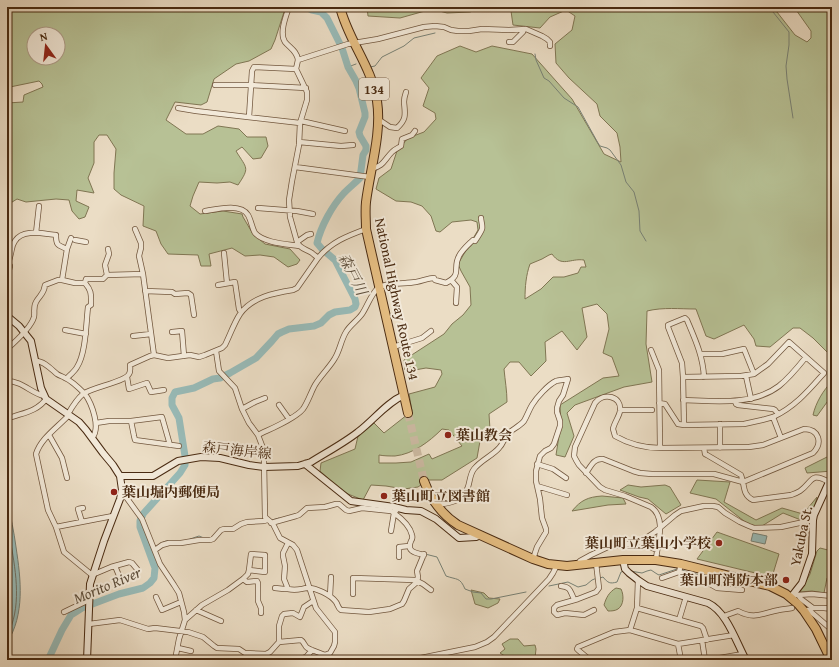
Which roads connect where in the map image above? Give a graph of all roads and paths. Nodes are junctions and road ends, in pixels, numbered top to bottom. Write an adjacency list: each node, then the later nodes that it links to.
1 (289, 7): 7 (street)
2 (340, 7): 4 (highway, National Highway Route 134 / 134)
3 (523, 29): 4 (street); 5 (street); 6 (street)
4 (354, 42): 7 (street); 15 (highway, National Highway Route 134 / 134)
5 (509, 42)
6 (550, 46)
7 (298, 60): 8 (street)
8 (296, 69): 10 (street); 11 (street)
9 (215, 85): 10 (street)
10 (251, 85): 11 (street); 14 (street)
11 (306, 88): 16 (street)
12 (406, 92): 15 (street)
13 (178, 108): 14 (street)
14 (249, 117): 16 (street)
15 (378, 119): 22 (highway, National Highway Route 134 / 134)
16 (301, 122): 17 (street); 19 (street)
17 (345, 131)
18 (415, 131): 22 (street)
19 (299, 142): 20 (street); 21 (street)
20 (353, 145)
21 (295, 167): 22 (street); 25 (street)
22 (368, 174): 30 (highway, National Highway Route 134 / 134)
23 (39, 206): 31 (street)
24 (258, 208): 25 (street)
25 (290, 210): 27 (street); 34 (street)
26 (205, 211): 34 (street)
27 (313, 214)
28 (481, 218): 46 (street)
29 (135, 229): 42 (street)
30 (366, 229): 40 (street); 50 (highway, National Highway Route 134 / 134)
31 (36, 233): 36 (street); 39 (street)
32 (311, 234): 34 (street)
33 (86, 242): 36 (street)
34 (298, 244): 40 (street)
35 (7, 245): 39 (street)
36 (67, 249): 45 (street)
37 (108, 249): 43 (street)
38 (224, 253): 48 (street)
39 (10, 258): 41 (street); 44 (street)
40 (318, 258): 53 (street)
41 (7, 268)
42 (143, 274): 43 (street); 51 (street)
43 (107, 275): 47 (street)
44 (7, 278)
45 (62, 280): 47 (street); 58 (street)
46 (452, 280): 50 (street); 52 (street)
47 (85, 283): 60 (street)
48 (227, 283): 49 (street); 53 (street)
49 (218, 285)
50 (379, 287): 63 (highway, National Highway Route 134 / 134); 96 (street)
51 (145, 292): 54 (street); 61 (street)
52 (456, 303)
53 (241, 312): 66 (street)
54 (194, 315)
55 (7, 316): 58 (main road)
56 (65, 330): 60 (street)
57 (431, 331): 63 (street)
58 (24, 332): 64 (street); 71 (main road)
59 (172, 332): 69 (street)
60 (86, 334): 77 (street)
61 (151, 334): 62 (street); 68 (street)
62 (133, 336)
63 (393, 348): 81 (highway, National Highway Route 134 / 134)
64 (7, 349)
65 (651, 350): 87 (street)
66 (216, 351): 69 (street); 89 (street)
67 (701, 354): 72 (street); 75 (street); 76 (street)
68 (154, 355): 69 (street); 74 (street)
69 (184, 356)
70 (806, 357): 72 (street); 84 (street); 94 (street)
71 (36, 361): 77 (street); 82 (main road)
72 (754, 374): 73 (street)
73 (746, 376): 76 (street); 84 (street)
74 (127, 377): 79 (street); 80 (street)
75 (683, 377): 76 (street); 85 (street)
76 (704, 377)
77 (67, 378): 80 (street)
78 (7, 381): 82 (street)
79 (164, 390)
80 (84, 393): 93 (street); 98 (street)
81 (404, 395): 92 (highway, National Highway Route 134 / 134); 110 (main road, 森戸海岸線)
82 (45, 397): 93 (main road); 95 (street)
83 (265, 398): 89 (street)
84 (751, 399): 86 (street)
85 (683, 400): 86 (street); 100 (street)
86 (735, 400): 94 (street)
87 (659, 403): 100 (street); 107 (street)
88 (279, 405): 96 (street)
89 (242, 409): 102 (street)
90 (620, 410): 91 (street); 107 (street); 113 (street)
91 (652, 410)
92 (408, 413)
93 (69, 414): 101 (street); 103 (main road)
94 (775, 415): 99 (street); 104 (street)
95 (7, 419)
96 (289, 419): 102 (street)
97 (131, 421): 98 (street); 105 (street); 105 (street)
98 (96, 424): 103 (street)
99 (720, 424): 100 (street); 109 (street)
100 (684, 425)
101 (49, 435): 115 (street); 131 (street)
102 (258, 435): 112 (street)
103 (92, 438): 114 (main road)
104 (781, 438): 109 (street); 119 (street)
105 (170, 445): 106 (street)
106 (178, 446)
107 (660, 448): 108 (street)
108 (704, 448): 109 (street); 119 (street)
109 (720, 448)
110 (305, 464): 112 (main road, 森戸海岸線); 125 (main road)
111 (537, 464): 116 (street); 120 (street); 123 (street)
112 (264, 467): 114 (main road, 森戸海岸線); 128 (street)
113 (586, 473): 119 (street); 130 (street)
114 (120, 476): 121 (main road)
115 (67, 478)
116 (566, 478)
117 (831, 480): 119 (street); 127 (main road, Yakuba St.)
118 (424, 481): 123 (highway)
119 (743, 482)
120 (537, 486): 122 (street); 140 (street)
121 (121, 494): 126 (main road); 137 (street)
122 (567, 495)
123 (436, 505): 133 (highway)
124 (83, 508): 129 (street)
125 (396, 511): 128 (street); 132 (street); 133 (main road); 136 (street)
126 (113, 516): 129 (street); 150 (main road)
127 (813, 520): 130 (street); 167 (main road, Yakuba St.)
128 (269, 521): 135 (street); 137 (street)
129 (82, 522): 131 (street)
130 (660, 526): 134 (street); 138 (street)
131 (56, 527): 150 (street)
132 (391, 531)
133 (480, 535): 140 (highway)
134 (640, 542): 138 (street); 145 (street)
135 (288, 543): 160 (street); 162 (street)
136 (409, 546): 139 (street); 157 (street)
137 (154, 549): 174 (street)
138 (657, 550): 142 (street)
139 (399, 557)
140 (533, 559): 144 (highway)
141 (623, 560): 142 (highway); 143 (highway); 156 (main road)
142 (656, 560): 148 (highway)
143 (596, 563): 145 (highway); 172 (street)
144 (558, 565): 145 (highway); 155 (street)
145 (576, 565)
146 (115, 566): 147 (street); 150 (street); 152 (street)
147 (137, 569)
148 (680, 569): 153 (street); 164 (street); 167 (highway)
149 (249, 570): 149 (street); 154 (street)
150 (92, 575): 171 (main road)
151 (331, 577): 166 (street)
152 (120, 578)
153 (662, 578)
154 (243, 579): 178 (street); 182 (street)
155 (549, 579): 158 (street); 201 (street)
156 (638, 580): 170 (main road); 175 (street)
157 (417, 582): 163 (street); 165 (street); 166 (street)
158 (540, 582)
159 (561, 586): 172 (street)
160 (310, 587): 162 (street); 166 (street); 173 (street)
161 (275, 588): 162 (street)
162 (288, 589)
163 (431, 590)
164 (742, 590)
165 (353, 594)
166 (330, 596)
167 (794, 596): 168 (street); 177 (street); 180 (highway)
168 (832, 596)
169 (156, 597): 174 (street)
170 (686, 597): 183 (main road); 185 (street)
171 (89, 600): 181 (street); 186 (main road)
172 (574, 600): 179 (street)
173 (313, 601): 194 (street); 200 (street)
174 (181, 602): 184 (street)
175 (637, 608): 185 (street); 188 (street)
176 (792, 608): 183 (street)
177 (832, 609)
178 (196, 610): 184 (street); 187 (street)
179 (594, 610)
180 (804, 611): 189 (street); 211 (highway)
181 (64, 612)
182 (261, 613)
183 (724, 616): 191 (main road)
184 (185, 620): 190 (street)
185 (679, 620): 193 (street)
186 (89, 621): 190 (street); 202 (main road)
187 (221, 621)
188 (630, 630): 195 (street); 206 (street)
189 (832, 630)
190 (182, 631): 194 (street); 196 (street)
191 (734, 635): 193 (street); 199 (main road)
192 (702, 640): 193 (street); 195 (street); 210 (street)
193 (707, 640)
194 (280, 642): 197 (street)
195 (678, 644): 209 (street)
196 (178, 648): 198 (street); 203 (street)
197 (312, 650): 200 (street); 204 (street)
198 (190, 651)
199 (744, 657): 210 (street)
200 (324, 658)
201 (432, 658): 205 (street)
202 (87, 660)
203 (175, 660)
204 (300, 660)
205 (411, 660)
206 (590, 660)
207 (610, 660): 208 (street)
208 (643, 660)
209 (681, 660)
210 (706, 660)
211 (831, 660)

